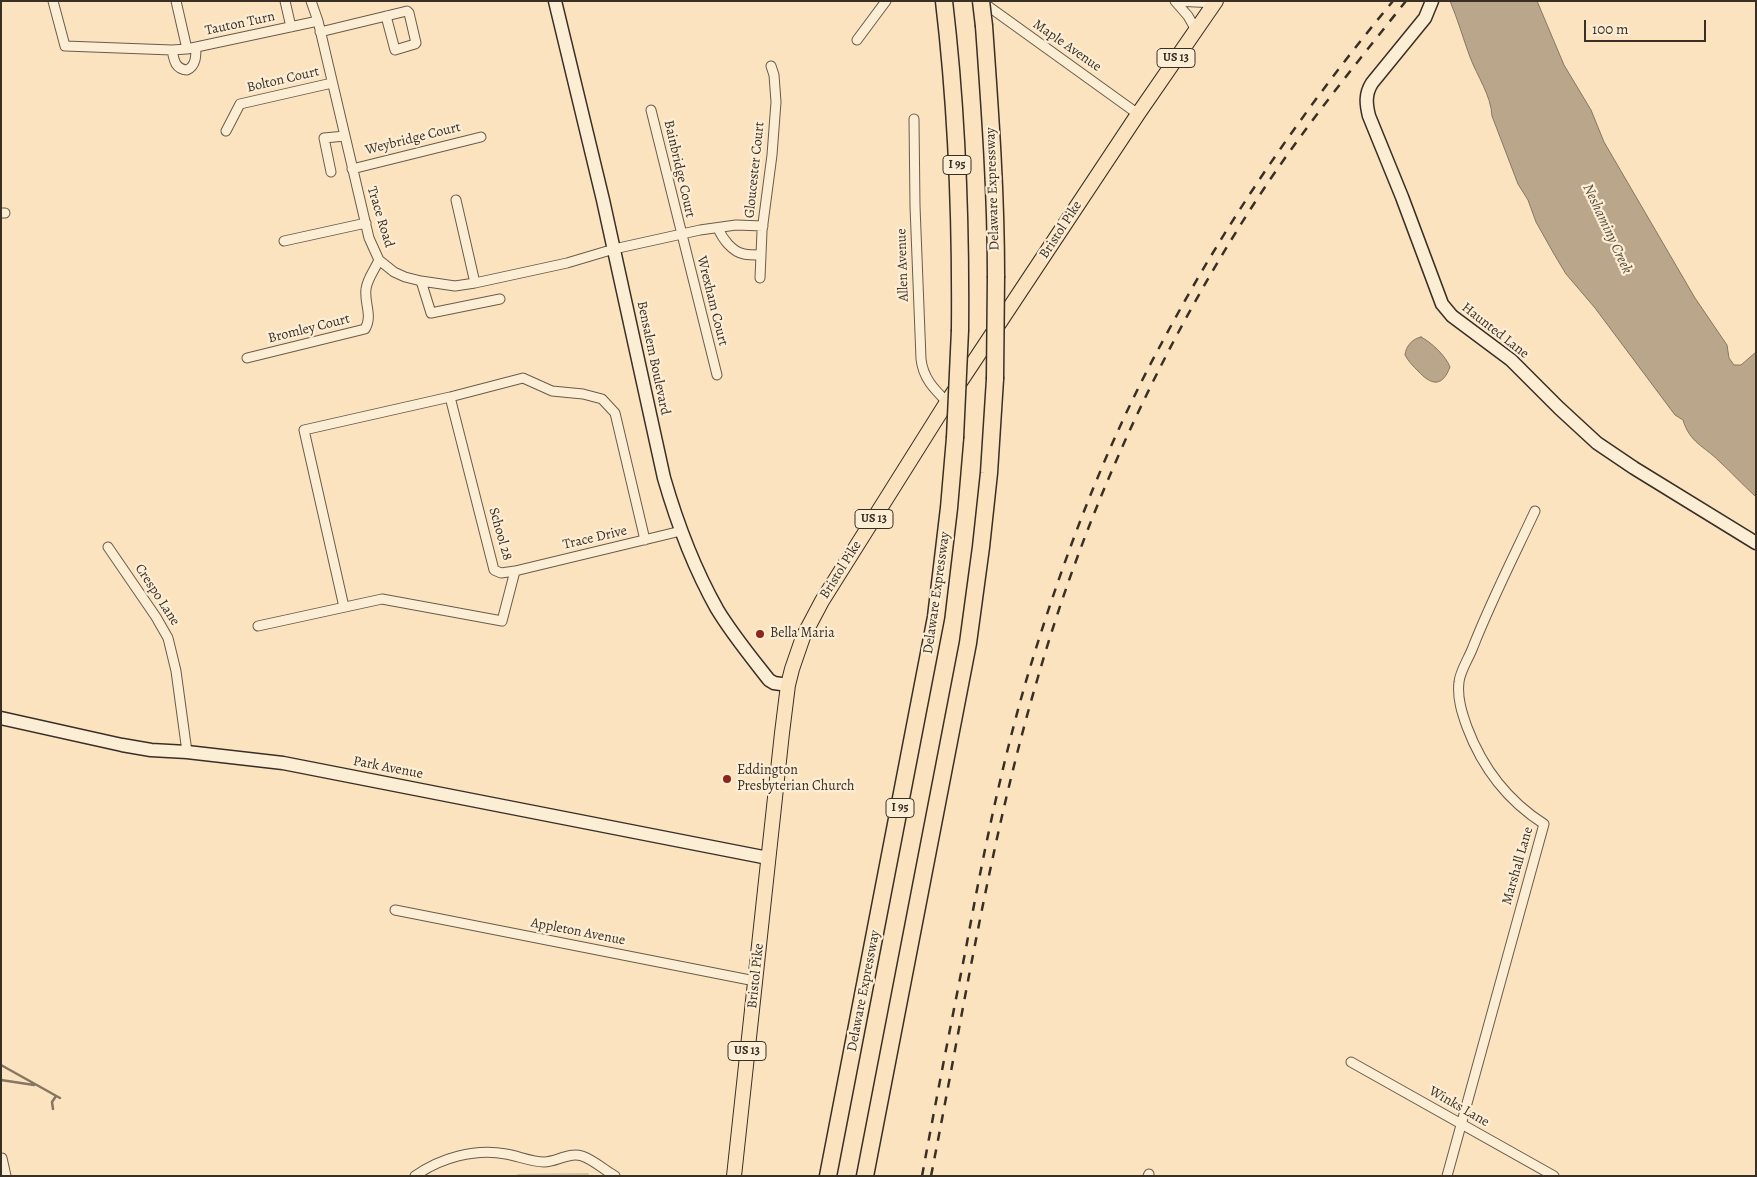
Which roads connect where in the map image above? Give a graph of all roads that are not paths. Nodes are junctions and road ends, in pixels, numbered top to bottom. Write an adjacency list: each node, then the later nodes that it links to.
1 (53, 1): 18 (street, Tauton Turn)
2 (176, 1): 17 (street)
3 (285, 1): 13 (street)
4 (311, 1): 12 (street, Trace Road)
5 (555, 1): 35 (street, Bensalem Boulevard)
6 (886, 1): 16 (street)
7 (944, 1): 67 (highway, Delaware Expressway / I 95, bridge)
8 (981, 1): 22 (street, Maple Avenue); 68 (highway, Delaware Expressway / I 95, bridge)
9 (1432, 1): 49 (street, Haunted Lane)
10 (1216, 2): 14 (main road, Bristol Pike / US 13); 14 (street)
11 (386, 16): 11 (street); 15 (street)
12 (318, 21): 13 (street, Tauton Turn); 15 (street, Trace Road)
13 (292, 27): 17 (street, Tauton Turn)
14 (1196, 30): 22 (main road, Bristol Pike / US 13)
15 (320, 32): 20 (street, Trace Road)
16 (857, 40)
17 (192, 48): 18 (street, Tauton Turn); 18 (street, Tauton Turn)
18 (172, 50)
19 (771, 66): 31 (street, Gloucester Court)
20 (332, 83): 24 (street, Bolton Court); 25 (street, Trace Road)
21 (651, 110): 33 (street, Bainbridge Court)
22 (1138, 114): 45 (main road, Bristol Pike / US 13)
23 (914, 119): 45 (street, Allen Avenue)
24 (226, 131)
25 (345, 136): 27 (street, Trace Road); 28 (street)
26 (481, 136): 27 (street, Weybridge Court)
27 (352, 168): 30 (street, Trace Road)
28 (331, 172)
29 (456, 200): 40 (street)
30 (366, 223): 34 (street); 37 (street, Trace Road)
31 (763, 226): 32 (street, Trace Road); 36 (street, Gloucester Court)
32 (718, 228): 33 (street, Trace Road); 36 (street)
33 (681, 234): 35 (street, Trace Road); 43 (street, Wrexham Court)
34 (284, 241)
35 (614, 248): 40 (street, Trace Road); 47 (street, Bensalem Boulevard)
36 (761, 255): 38 (street, Gloucester Court)
37 (379, 260): 39 (street, Trace Road); 42 (street, Bromley Court)
38 (760, 278)
39 (421, 281): 40 (street, Trace Road); 41 (street)
40 (475, 283)
41 (500, 298)
42 (247, 358)
43 (717, 376)
44 (450, 398): 48 (street); 51 (street, School 28); 52 (street)
45 (947, 402): 54 (main road, Bristol Pike / US 13)
46 (1535, 511): 61 (street, Marshall Lane)
47 (681, 531): 48 (street, Trace Drive); 54 (street, Bensalem Boulevard)
48 (646, 540): 51 (street, Trace Drive)
49 (1756, 543)
50 (108, 547): 56 (street, Crespo Lane)
51 (515, 571): 52 (street, School 28)
52 (344, 607): 53 (street, School 28)
53 (258, 626)
54 (788, 685): 57 (main road, Bristol Pike / US 13)
55 (1, 718): 56 (street, Park Avenue)
56 (187, 752): 57 (street, Park Avenue)
57 (768, 858): 59 (main road, Bristol Pike / US 13)
58 (395, 910): 59 (street, Appleton Avenue)
59 (755, 981): 66 (main road, Bristol Pike / US 13)
60 (1351, 1062): 61 (street, Winks Lane)
61 (1462, 1124): 69 (street, Marshall Lane); 70 (street, Winks Lane)
62 (2, 1158): 63 (street)
63 (6, 1176)
64 (415, 1176): 65 (street)
65 (615, 1176)
66 (734, 1176)
67 (828, 1176)
68 (865, 1176)
69 (1447, 1176)
70 (1554, 1176)

